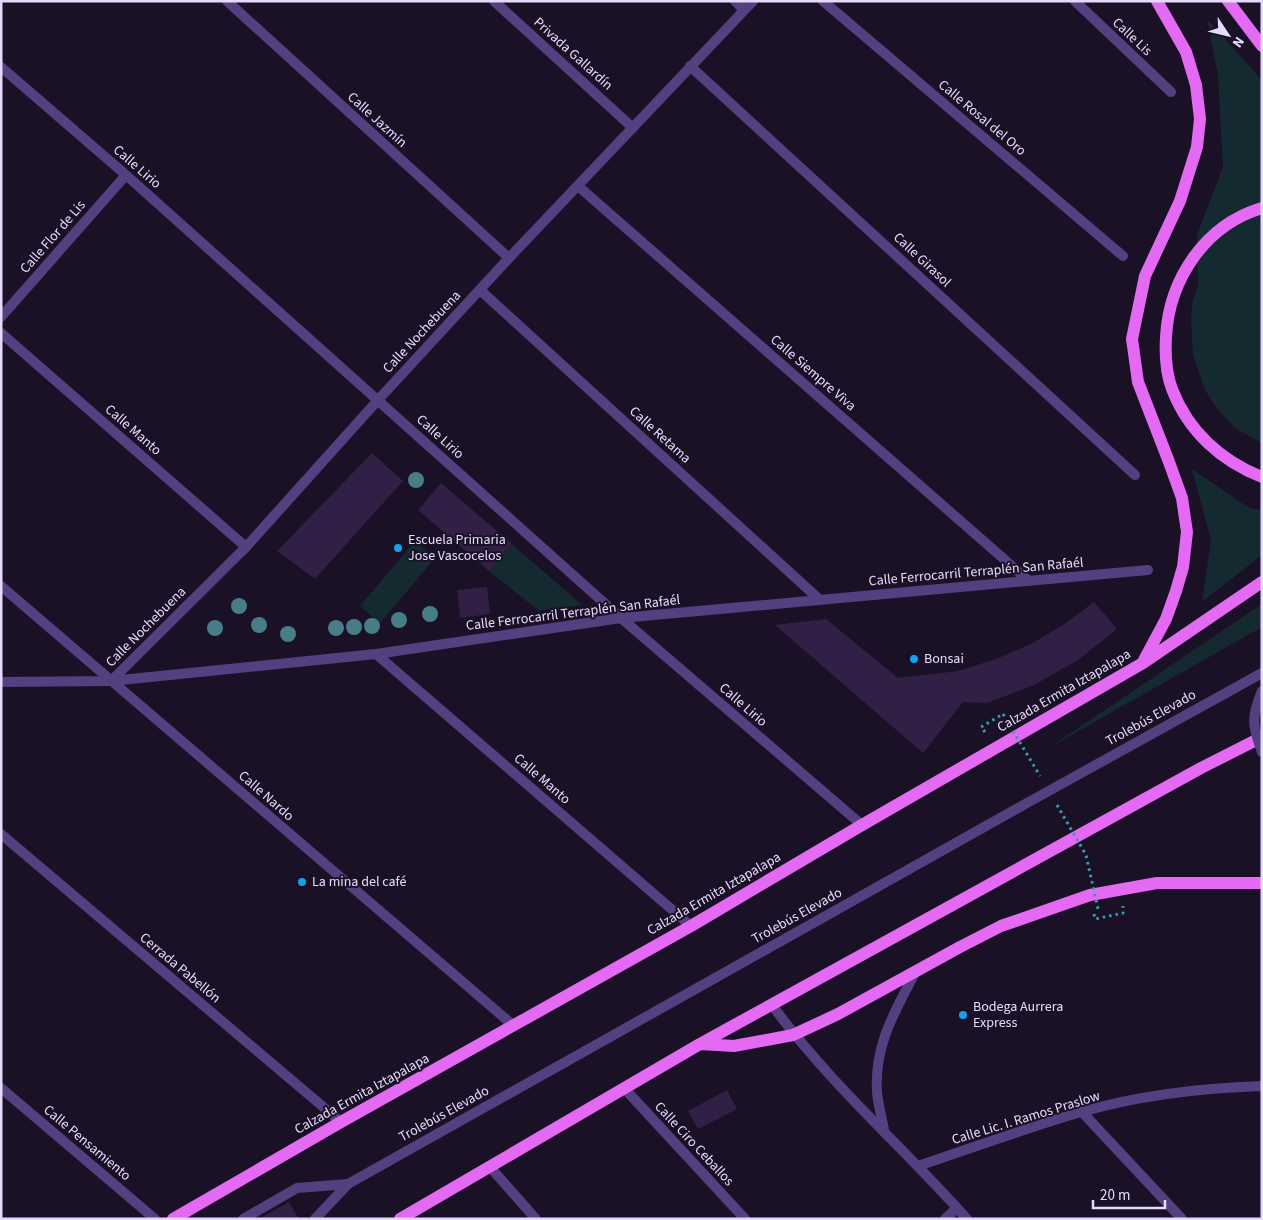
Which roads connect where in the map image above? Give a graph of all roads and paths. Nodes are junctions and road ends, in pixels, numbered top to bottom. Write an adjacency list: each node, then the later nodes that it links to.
1 (227, 1): 19 (street, Calle Jazmín)
2 (494, 1): 14 (street, Privada Gallardín)
3 (735, 1): 9 (street)
4 (753, 1): 9 (street, Calle Nochebuena)
5 (823, 1): 18 (street, Calle Rosal del Oro)
6 (1075, 1): 13 (street, Calle Lis)
7 (1156, 1): 34 (main road)
8 (1228, 1): 10 (main road)
9 (744, 10): 11 (street, Calle Nochebuena)
10 (1262, 46)
11 (690, 66): 14 (street, Calle Nochebuena); 24 (street, Calle Girasol)
12 (1, 67): 15 (street, Calle Lirio)
13 (1171, 92)
14 (633, 128): 16 (street, Calle Nochebuena)
15 (126, 175): 21 (street, Calle Flor de Lis); 23 (street, Calle Lirio)
16 (578, 186): 19 (street, Calle Nochebuena); 28 (street, Calle Siempre Viva)
17 (1262, 208): 25 (main road)
18 (1123, 256)
19 (509, 258): 20 (street, Calle Nochebuena)
20 (480, 290): 23 (street, Calle Nochebuena); 31 (street, Calle Retama)
21 (1, 317)
22 (1, 333): 26 (street, Calle Manto)
23 (378, 400): 26 (street, Calle Nochebuena); 32 (street, Calle Lirio)
24 (1135, 475)
25 (1262, 477)
26 (246, 547): 36 (street, Calle Nochebuena)
27 (1148, 570): 28 (street, Calle Ferrocarril Terraplén San Rafaél)
28 (1029, 581): 31 (street, Calle Ferrocarril Terraplén San Rafaél)
29 (1262, 582): 34 (main road, Calzada Ermita Iztapalapa)
30 (1, 586): 36 (street, Calle Nardo)
31 (820, 600): 32 (street, Calle Ferrocarril Terraplén San Rafaél)
32 (621, 618): 33 (street, Calle Ferrocarril Terraplén San Rafaél); 44 (street, Calle Lirio)
33 (376, 654): 36 (street, Calle Ferrocarril Terraplén San Rafaél); 48 (street, Calle Manto)
34 (1142, 663): 44 (main road, Calzada Ermita Iztapalapa)
35 (1262, 673): 62 (street, Trolebús Elevado, bridge)
36 (111, 681): 37 (street, Calle Ferrocarril Terraplén San Rafaél); 51 (street, Calle Nardo)
37 (1, 682)
38 (1262, 691): 41 (street, bridge)
39 (982, 727): 42 (path, bridge)
40 (1262, 737): 50 (main road)
41 (1262, 752)
42 (1042, 780)
43 (1052, 797): 47 (path, bridge)
44 (862, 825): 48 (main road, Calzada Ermita Iztapalapa)
45 (1, 834): 58 (street, Cerrada Pabellón)
46 (1262, 883): 49 (main road)
47 (1098, 908)
48 (691, 926): 51 (main road, Calzada Ermita Iztapalapa)
49 (916, 972): 52 (main road); 59 (street)
50 (772, 1005): 52 (street); 53 (main road)
51 (514, 1026): 58 (main road, Calzada Ermita Iztapalapa)
52 (794, 1034): 53 (main road); 59 (street)
53 (700, 1044): 56 (main road)
54 (1262, 1086): 57 (street, Calle Lic. I. Ramos Praslow)
55 (1, 1088): 64 (street, Calle Pensamiento)
56 (624, 1088): 61 (main road); 70 (street, Calle Ciro Ceballos)
57 (1082, 1112): 60 (street, Calle Lic. I. Ramos Praslow); 73 (street)
58 (341, 1122): 65 (main road, Calzada Ermita Iztapalapa)
59 (884, 1131): 60 (street)
60 (918, 1166): 63 (street)
61 (490, 1167): 68 (main road); 69 (street)
62 (348, 1184): 66 (street, Trolebús Elevado); 67 (street, Trolebús Elevado)
63 (957, 1208): 71 (street); 72 (street)
64 (155, 1219)
65 (173, 1219)
66 (243, 1219)
67 (315, 1219)
68 (400, 1219)
69 (536, 1219)
70 (744, 1219)
71 (945, 1219)
72 (967, 1219)
73 (1182, 1219)

